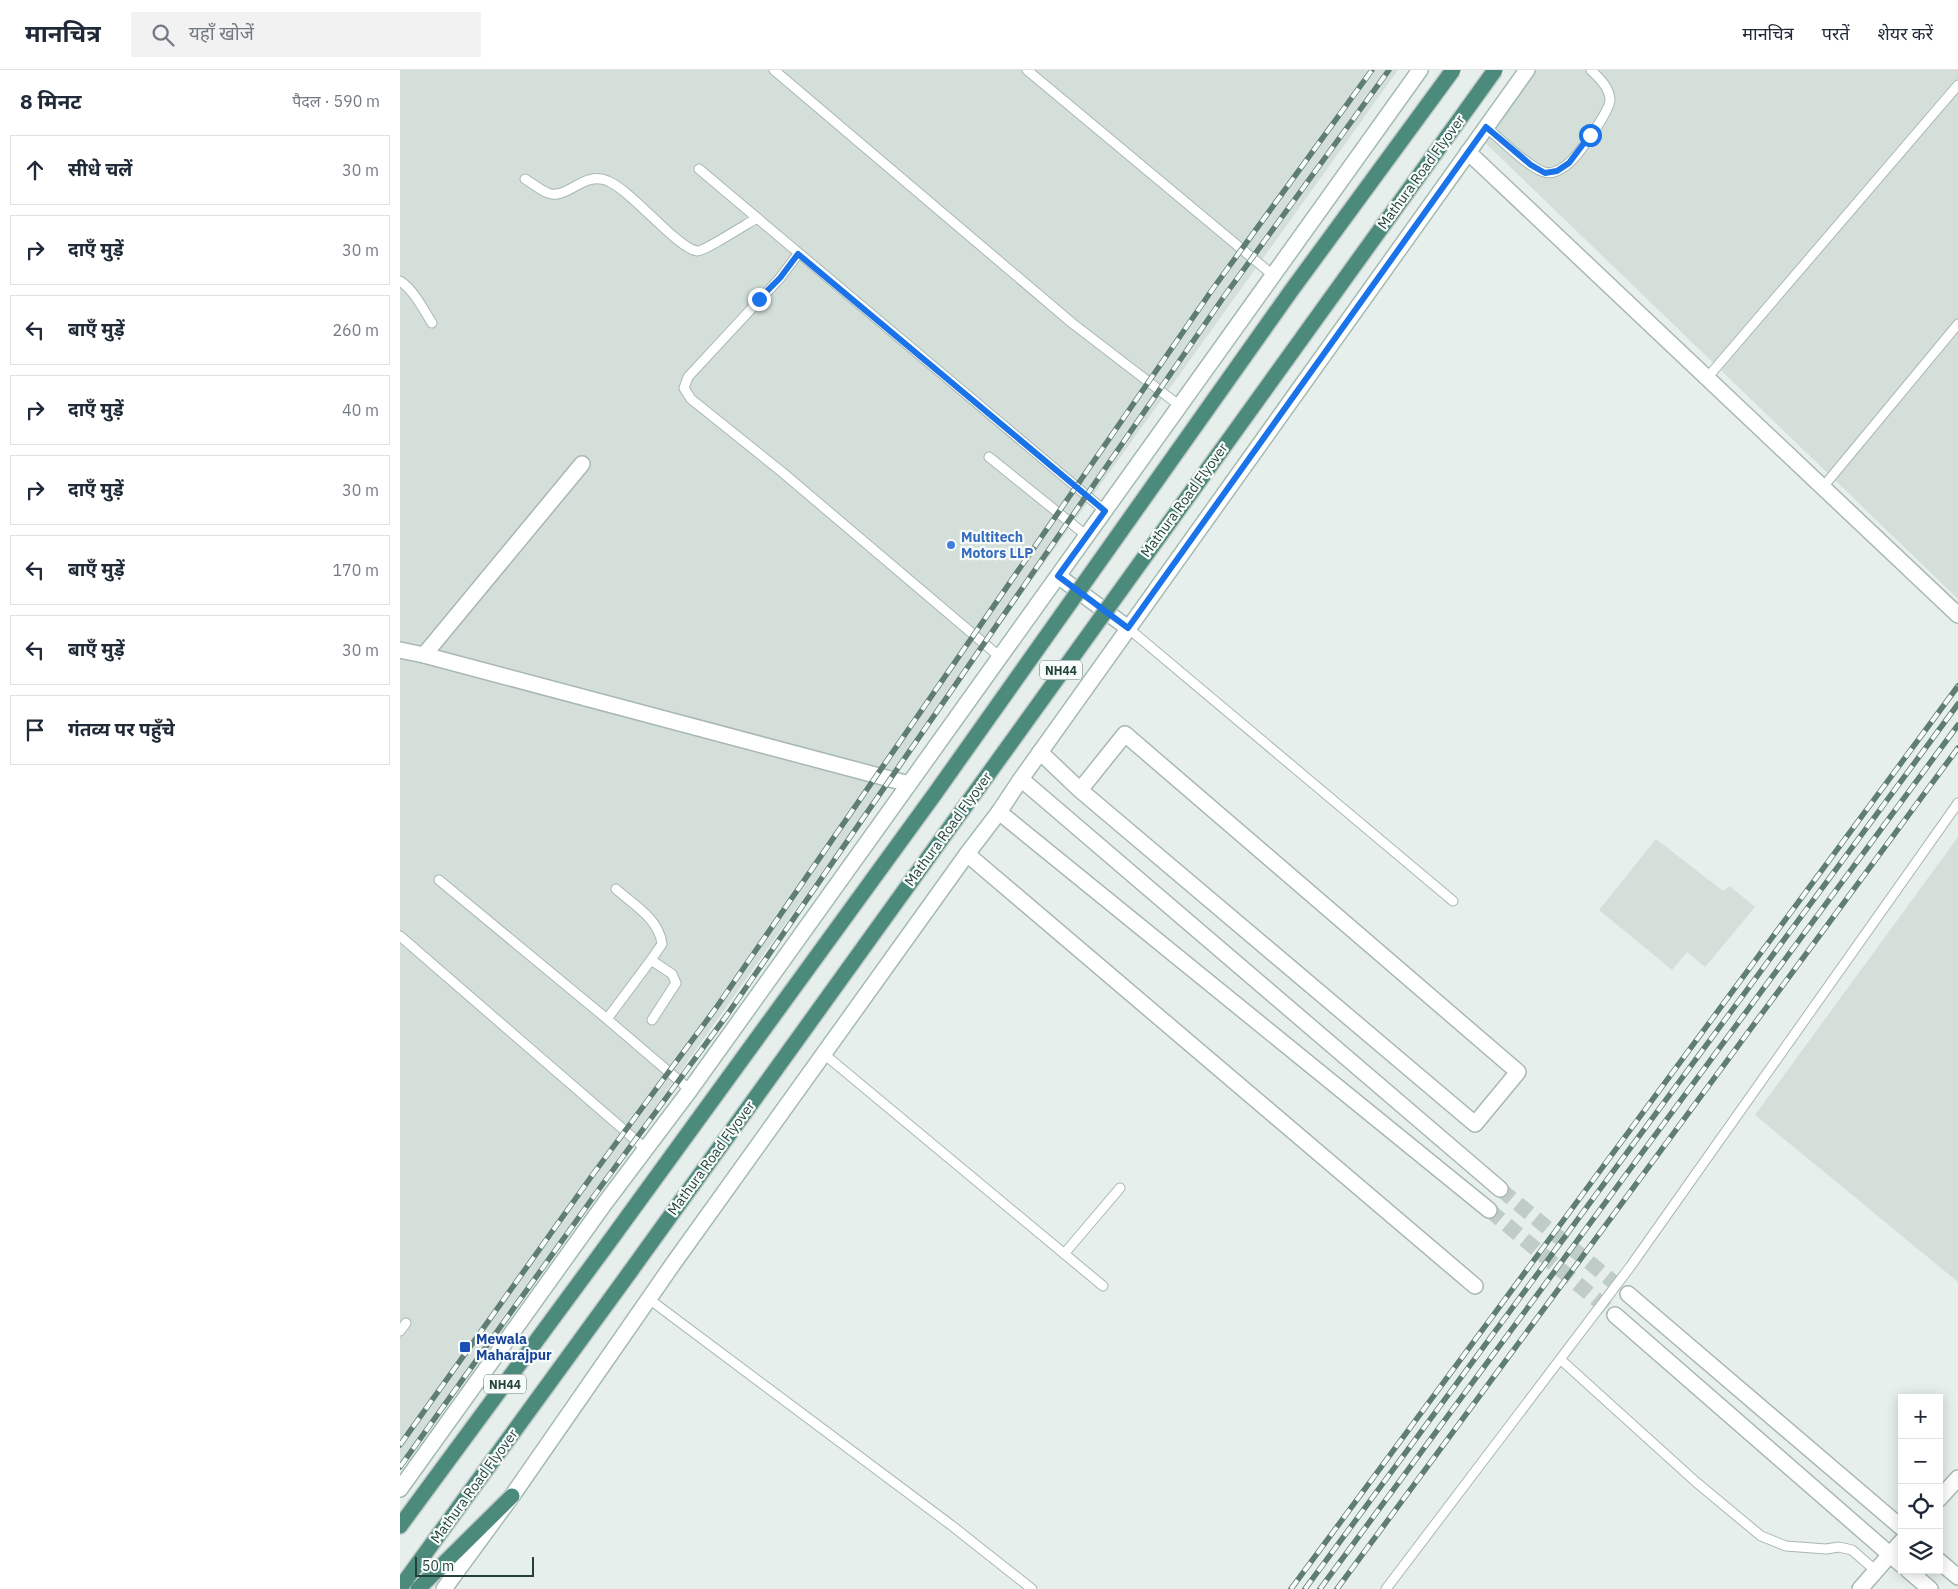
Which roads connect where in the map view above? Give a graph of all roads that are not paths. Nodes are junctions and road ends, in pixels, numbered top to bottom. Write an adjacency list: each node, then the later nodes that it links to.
1 (774, 70): 20 (lane)
2 (1027, 70): 15 (lane)
3 (1420, 70): 15 (street)
4 (1453, 70): 66 (highway, NH44, bridge)
5 (1495, 70): 74 (highway, Mathura Road Flyover / NH44, bridge)
6 (1527, 70): 9 (street)
7 (1592, 70): 9 (lane)
8 (1958, 85): 19 (lane)
9 (1486, 127): 10 (street)
10 (1468, 152): 19 (street); 28 (street)
11 (699, 169): 13 (lane)
12 (525, 179): 13 (lane)
13 (757, 218): 14 (lane)
14 (798, 254): 24 (lane); 31 (lane)
15 (1274, 276): 20 (street)
16 (400, 281): 17 (lane)
17 (432, 323)
18 (1958, 324): 23 (lane)
19 (1707, 378): 23 (street)
20 (1180, 406): 24 (street)
21 (989, 457): 25 (lane)
22 (582, 464): 30 (street)
23 (1823, 487): 27 (street)
24 (1105, 511): 25 (street)
25 (1087, 536): 26 (street)
26 (1058, 576): 28 (street); 31 (street)
27 (1958, 615)
28 (1128, 628): 32 (street); 41 (lane)
29 (400, 650): 30 (street)
30 (424, 655): 34 (street)
31 (1000, 657): 34 (street)
32 (1040, 752): 33 (street); 35 (street)
33 (1021, 779): 37 (street); 50 (street)
34 (909, 784): 47 (street)
35 (1080, 790): 35 (street)
36 (1958, 803): 60 (lane)
37 (999, 812): 38 (street); 51 (street)
38 (967, 854): 46 (street); 54 (street)
39 (438, 880): 44 (lane)
40 (616, 889): 43 (lane)
41 (1454, 901)
42 (400, 936): 48 (lane)
43 (651, 960): 44 (lane); 45 (lane)
44 (607, 1019): 47 (lane)
45 (652, 1020)
46 (824, 1054): 52 (lane); 56 (street)
47 (690, 1090): 48 (street)
48 (646, 1149): 62 (street)
49 (1120, 1188): 52 (lane)
50 (1500, 1189)
51 (1489, 1210)
52 (1064, 1254): 53 (lane)
53 (1103, 1286)
54 (1475, 1286)
55 (1628, 1294): 65 (street)
56 (649, 1299): 64 (street); 77 (lane)
57 (1615, 1315): 68 (street)
58 (406, 1323): 59 (lane)
59 (400, 1331)
60 (1560, 1359): 71 (lane); 78 (lane)
61 (1958, 1478): 63 (street)
62 (400, 1489)
63 (1943, 1495)
64 (512, 1496): 75 (highway); 76 (street)
65 (1898, 1525)
66 (400, 1526)
67 (1898, 1545): 68 (street)
68 (1889, 1555): 69 (street); 71 (street)
69 (1898, 1562)
70 (1943, 1564): 73 (street)
71 (1876, 1571): 79 (street)
72 (1913, 1574): 80 (street)
73 (1958, 1577)
74 (400, 1588)
75 (418, 1589)
76 (444, 1589)
77 (1032, 1589)
78 (1386, 1589)
79 (1860, 1589)
80 (1930, 1589)

